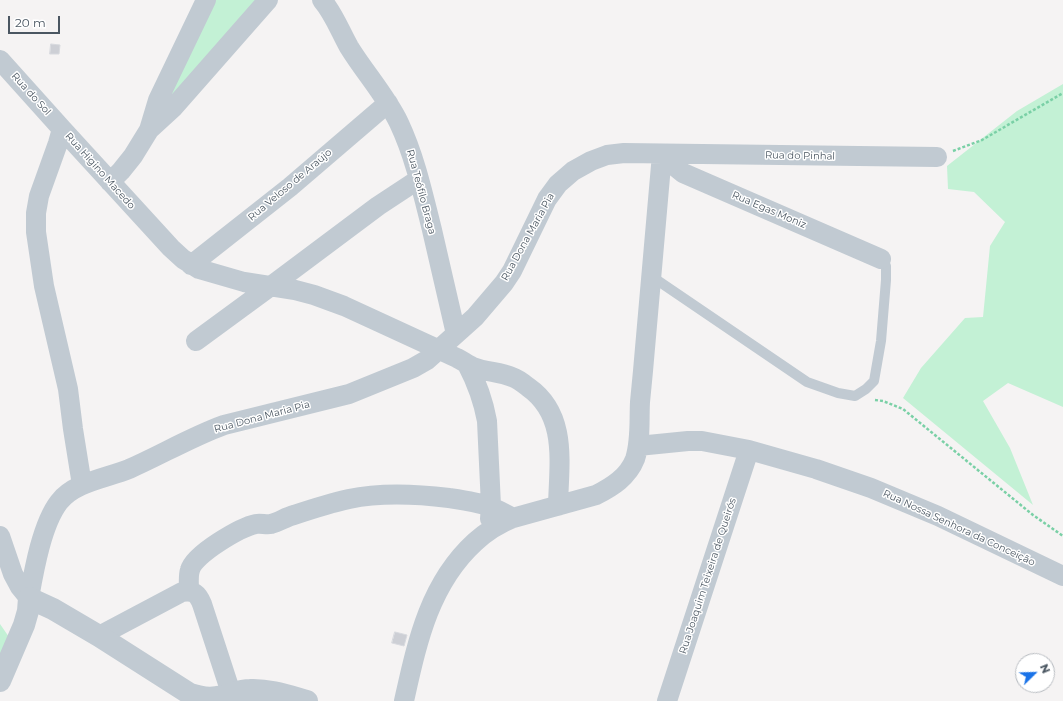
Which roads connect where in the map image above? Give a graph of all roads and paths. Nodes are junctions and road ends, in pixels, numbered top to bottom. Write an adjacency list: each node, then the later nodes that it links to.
1 (206, 0): 10 (street)
2 (268, 0): 10 (street)
3 (322, 0): 5 (street, Rua Teófilo Braga)
4 (343, 0): 5 (street)
5 (337, 22): 8 (street, Rua Teófilo Braga)
6 (0, 60): 9 (street, Rua do Sol)
7 (1063, 93): 12 (path)
8 (388, 103): 13 (street, Rua Teófilo Braga); 16 (street, Rua Veloso de Araújo)
9 (62, 129): 14 (street, Rua Higino Macedo); 26 (street, Rua Higino Macedo)
10 (149, 130): 14 (street)
11 (662, 154): 12 (street, Rua do Pinhal); 15 (street, Rua Egas Moniz); 17 (street); 19 (street, Rua Dona Maria Pia)
12 (937, 157)
13 (419, 179): 18 (street); 19 (street, Rua Teófilo Braga)
14 (110, 182): 16 (street, Rua Higino Macedo)
15 (881, 259): 23 (lane)
16 (191, 264): 18 (street, Rua Higino Macedo)
17 (651, 276): 23 (lane); 24 (street)
18 (271, 286): 20 (street); 21 (street, Rua Higino Macedo)
19 (456, 334): 21 (street, Rua Dona Maria Pia)
20 (196, 341)
21 (438, 350): 22 (street, Rua Higino Macedo); 26 (street, Rua Dona Maria Pia)
22 (467, 364): 27 (street); 28 (street, Rua Higino Macedo)
23 (855, 396): 32 (path)
24 (638, 446): 25 (street, Rua Nossa Senhora da Conceição); 28 (street)
25 (750, 450): 33 (street, Rua Nossa Senhora da Conceição); 41 (street, Rua Joaquim Teixeira de Queirós)
26 (82, 485): 35 (street, Rua Dona Maria Pia)
27 (491, 506): 29 (street); 30 (street); 34 (street)
28 (558, 506): 29 (street)
29 (513, 518): 30 (street)
30 (486, 532): 40 (street)
31 (0, 536): 35 (street)
32 (1063, 536)
33 (1063, 576)
34 (189, 591): 36 (street); 38 (street)
35 (29, 598): 36 (street); 37 (street)
36 (99, 636): 38 (street)
37 (0, 681)
38 (231, 693): 39 (street)
39 (307, 701)
40 (404, 701)
41 (667, 701)

